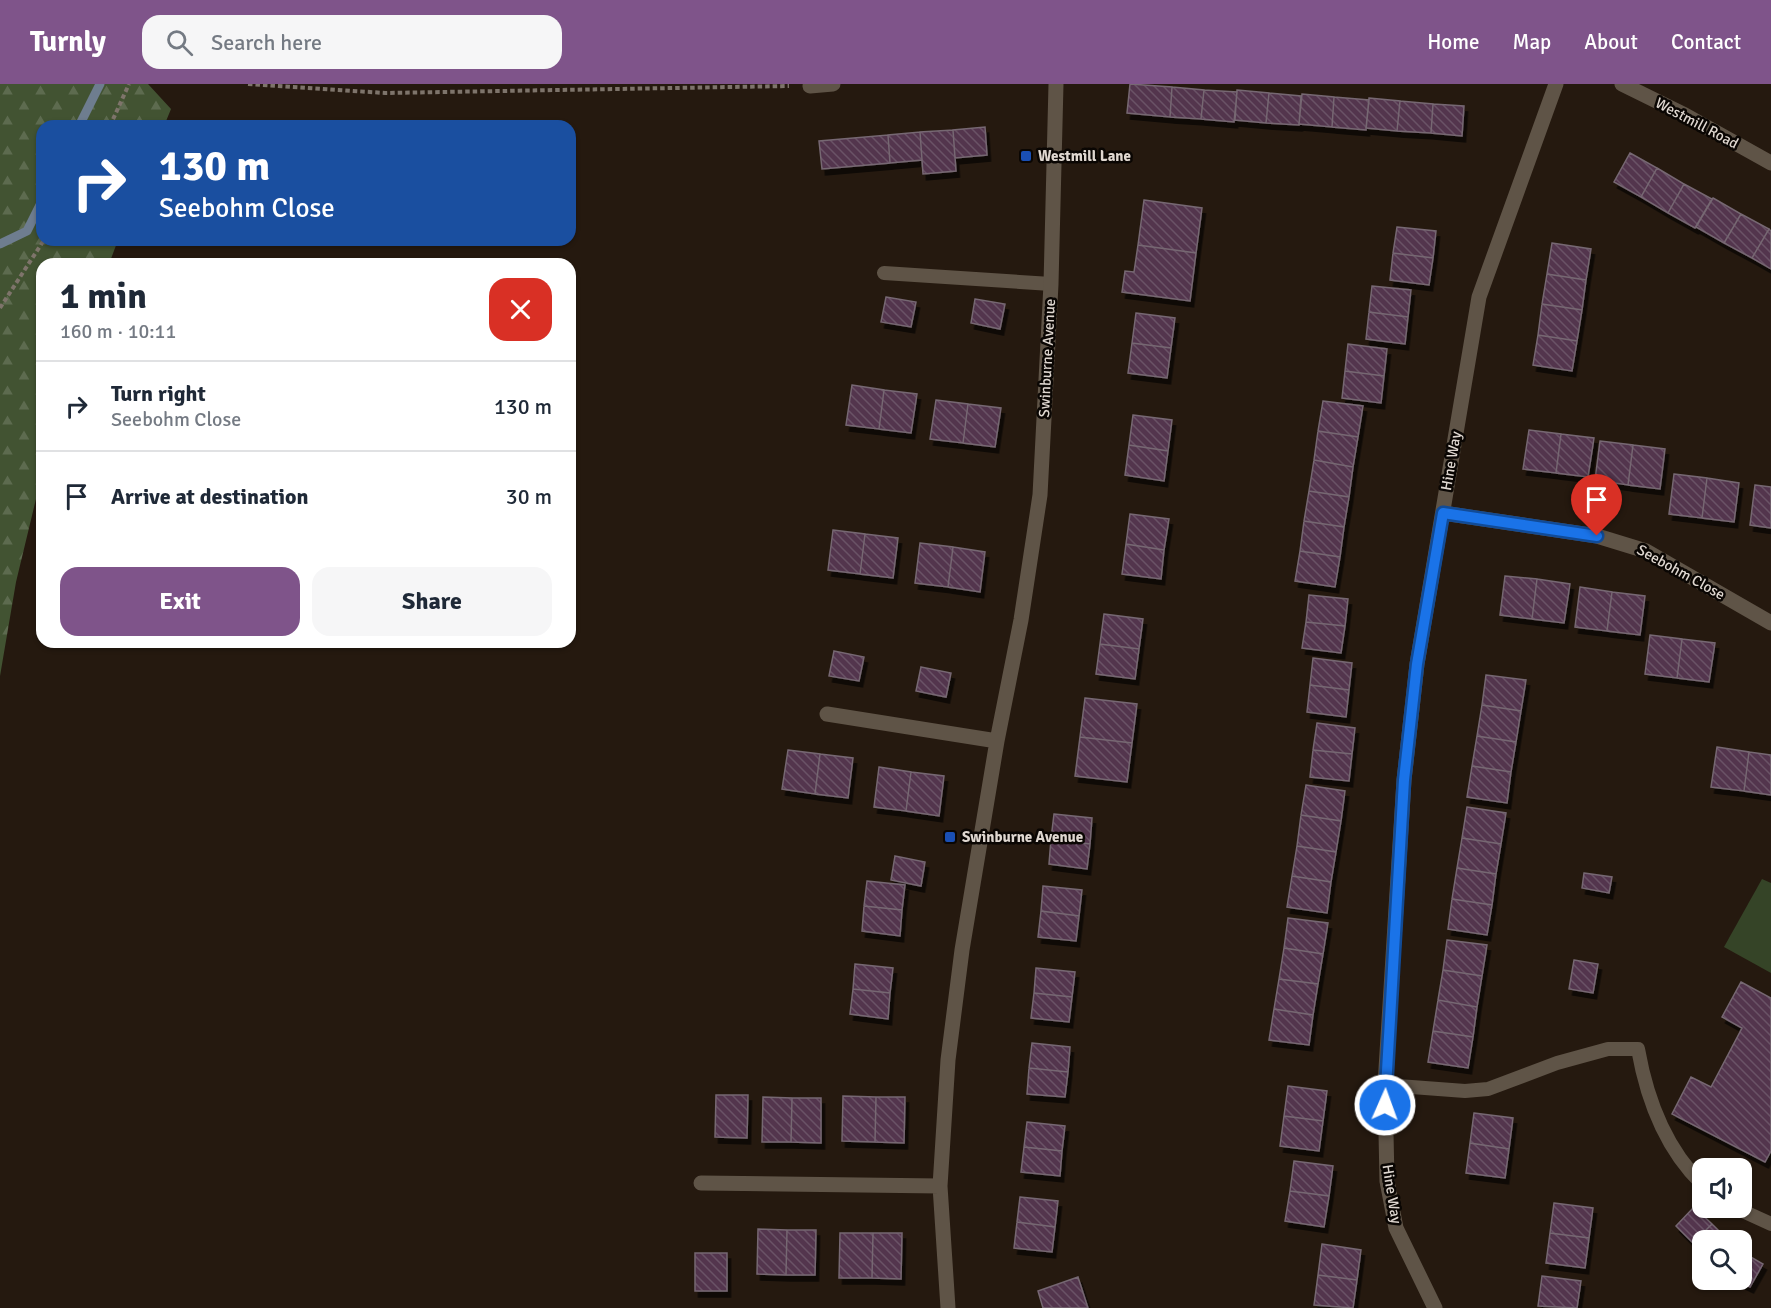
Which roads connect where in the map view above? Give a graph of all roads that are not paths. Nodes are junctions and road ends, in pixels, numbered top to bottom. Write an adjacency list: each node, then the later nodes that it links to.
1 (832, 84): 5 (street)
2 (1056, 84): 8 (street, Swinburne Avenue)
3 (1556, 84): 9 (street, Hine Way)
4 (1622, 84): 6 (street, Westmill Road)
5 (810, 86)
6 (1771, 163)
7 (884, 273): 8 (lane)
8 (1051, 284): 12 (street, Swinburne Avenue)
9 (1443, 513): 10 (street, Seebohm Close); 13 (street, Hine Way)
10 (1771, 623)
11 (827, 714): 12 (street)
12 (997, 741): 16 (street, Swinburne Avenue)
13 (1385, 1085): 14 (lane); 20 (street, Hine Way)
14 (1692, 1173)
15 (702, 1183): 16 (street)
16 (940, 1186): 19 (street, Swinburne Avenue)
17 (1752, 1215): 18 (lane)
18 (1771, 1224)
19 (948, 1308)
20 (1435, 1308)

